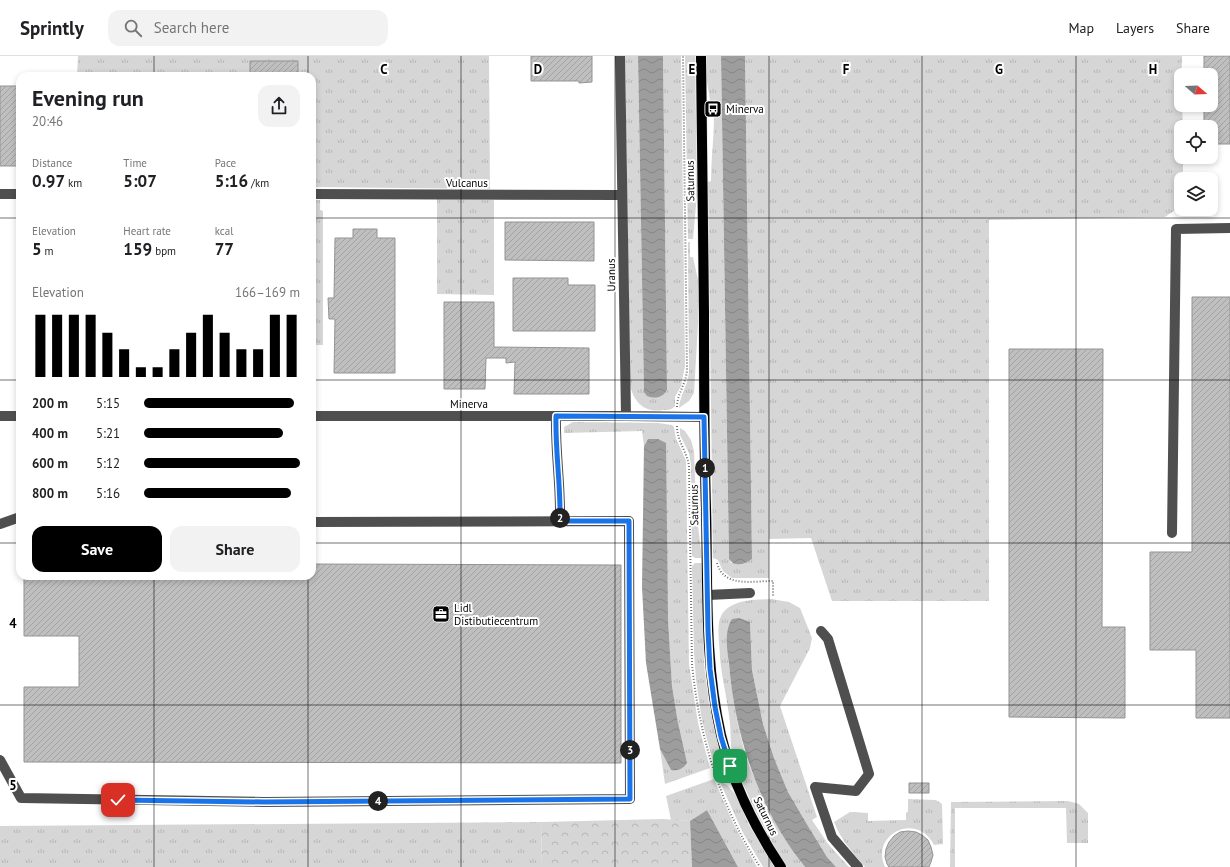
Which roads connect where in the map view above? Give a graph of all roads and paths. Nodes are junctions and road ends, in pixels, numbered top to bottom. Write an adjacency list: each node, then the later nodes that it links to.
1 (620, 56): 7 (street, Uranus)
2 (683, 56): 9 (path)
3 (700, 56): 15 (main road, Saturnus)
4 (0, 194): 5 (street)
5 (16, 194)
6 (316, 194): 7 (street, Vulcanus)
7 (621, 195): 14 (street, Uranus)
8 (1230, 228): 20 (street)
9 (677, 408)
10 (0, 416): 11 (street)
11 (16, 416)
12 (316, 416): 13 (street, Minerva)
13 (556, 416): 14 (street, Minerva); 17 (street)
14 (626, 416): 15 (street)
15 (704, 417): 25 (main road, Saturnus)
16 (16, 518): 19 (street)
17 (560, 521): 18 (street); 28 (street)
18 (316, 522)
19 (0, 524)
20 (1172, 534)
21 (696, 560): 23 (path)
22 (714, 560): 26 (path)
23 (690, 561)
24 (750, 593): 25 (street)
25 (708, 595): 29 (main road, Saturnus)
26 (772, 597)
27 (821, 631): 30 (street)
28 (0, 760)
29 (780, 867)
30 (858, 867)

